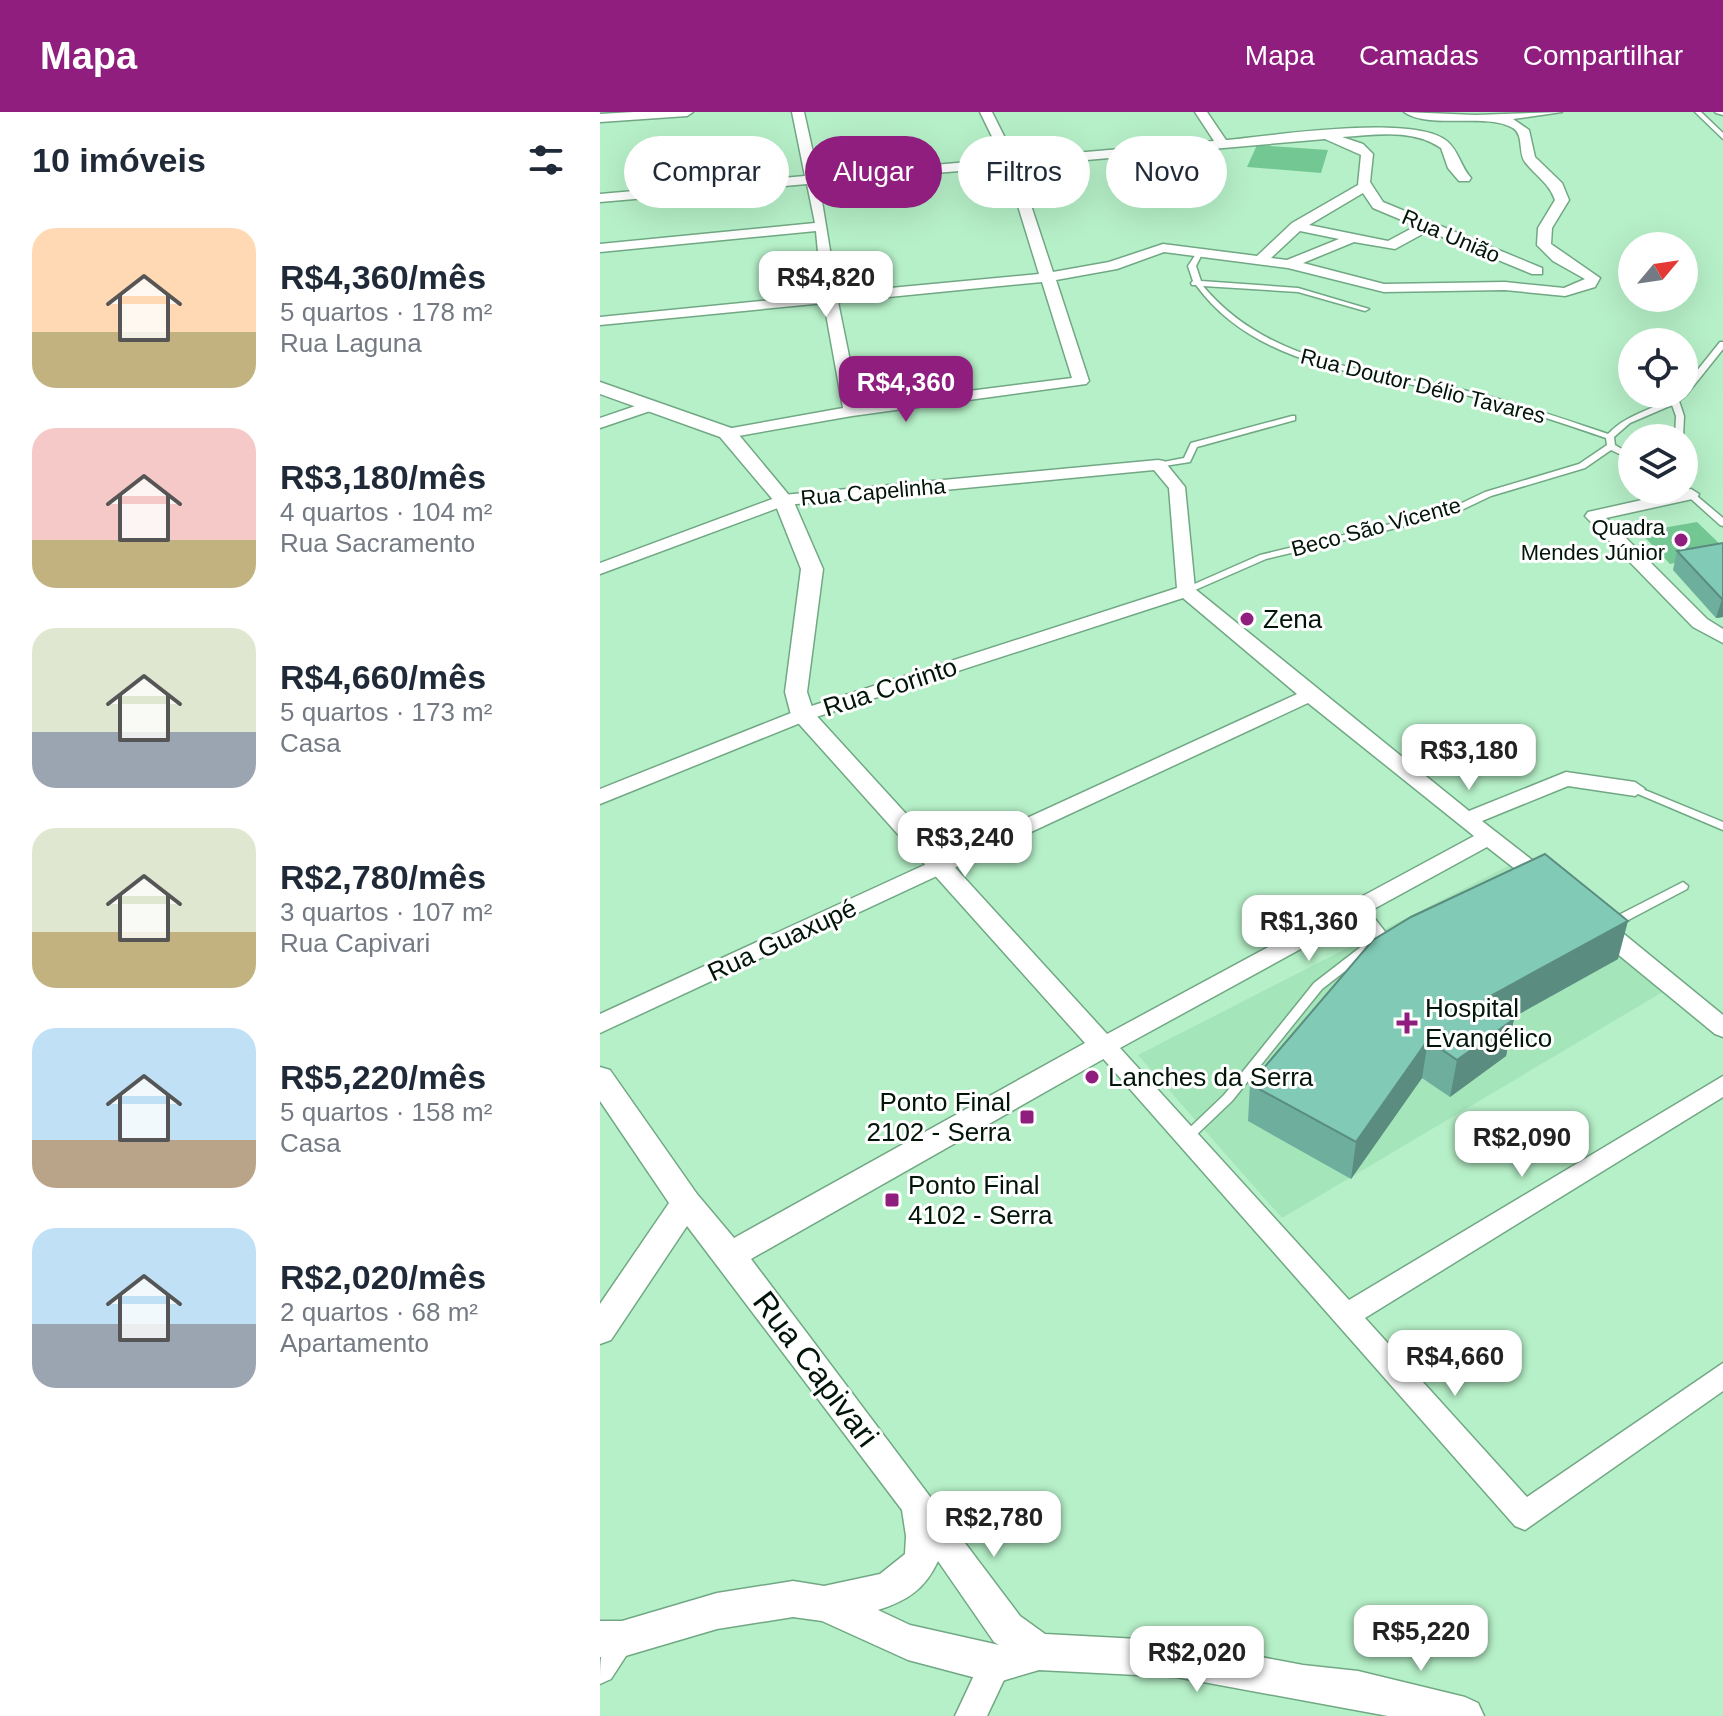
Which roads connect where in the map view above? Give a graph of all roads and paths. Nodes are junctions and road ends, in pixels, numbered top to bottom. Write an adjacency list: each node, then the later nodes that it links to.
1 (687, 112): 9 (street)
2 (798, 112): 15 (street)
3 (986, 112): 12 (street)
4 (1201, 112): 13 (street)
5 (1410, 112): 8 (street)
6 (1556, 112): 10 (street)
7 (1698, 112): 14 (lane)
8 (1446, 115): 10 (street)
9 (600, 118)
10 (1496, 118): 30 (street)
11 (1318, 135): 16 (street); 17 (street); 19 (street)
12 (998, 136)
13 (1217, 136)
14 (1723, 137)
15 (805, 144)
16 (1227, 145)
17 (1464, 178)
18 (805, 181): 20 (street)
19 (1365, 186): 24 (street); 25 (street, Rua União)
20 (600, 198)
21 (818, 208): 23 (street)
22 (1026, 208): 32 (street)
23 (822, 226): 27 (street); 34 (street)
24 (1297, 226): 26 (street); 29 (street)
25 (1426, 226): 26 (street); 31 (street, Rua União)
26 (1351, 239): 30 (street)
27 (600, 248)
28 (1200, 252): 29 (street); 32 (street); 33 (lane)
29 (1262, 259): 30 (street)
30 (1288, 264)
31 (1537, 271)
32 (1048, 277): 34 (street); 42 (street)
33 (1195, 283): 35 (lane); 46 (lane, Rua Doutor Délio Tavares)
34 (830, 299): 36 (street); 42 (street)
35 (1365, 309)
36 (600, 321)
37 (1723, 344): 38 (lane)
38 (1698, 374)
39 (600, 388): 40 (street)
40 (650, 406): 44 (street); 45 (street)
41 (1650, 408): 46 (lane, Beco São Vicente)
42 (852, 411): 45 (street)
43 (1292, 418): 48 (lane)
44 (600, 423)
45 (727, 433): 49 (street)
46 (1610, 441): 47 (lane, Rua Doutor Délio Tavares); 54 (lane, Beco São Vicente)
47 (1618, 447)
48 (1158, 465): 49 (street, Rua Capelinha); 54 (street)
49 (783, 500): 53 (street, Rua Capelinha); 57 (street)
50 (1698, 500): 52 (lane)
51 (1639, 504): 55 (street)
52 (1723, 523)
53 (600, 569)
54 (1186, 591): 56 (street); 57 (street, Rua Corinto)
55 (1723, 637)
56 (1312, 694): 60 (street); 63 (street, Rua Guaxupé)
57 (803, 715): 59 (street, Rua Corinto); 63 (street)
58 (1635, 789): 60 (street); 61 (lane)
59 (600, 797)
60 (1468, 819): 62 (street)
61 (1723, 826)
62 (1490, 836): 65 (street); 66 (street)
63 (941, 865): 69 (street, Rua Guaxupé); 71 (street)
64 (1683, 886): 68 (lane)
65 (1557, 892)
66 (1361, 909): 71 (street); 74 (lane)
67 (1580, 910): 68 (street)
68 (1602, 929): 70 (street)
69 (600, 1024)
70 (1723, 1028)
71 (1104, 1046): 74 (street); 76 (street)
72 (600, 1078): 75 (street, Rua Capivari)
73 (1723, 1085): 77 (street)
74 (1186, 1138): 77 (street)
75 (686, 1203): 76 (street, Rua Capivari); 78 (street)
76 (730, 1255): 80 (street, Rua Capivari)
77 (1347, 1315): 79 (street)
78 (600, 1330)
79 (1723, 1375)
80 (915, 1500): 81 (street); 83 (street, Rua Capivari)
81 (824, 1604): 82 (street); 84 (street)
82 (611, 1639): 85 (street)
83 (1039, 1652): 84 (street); 86 (street)
84 (995, 1665): 87 (street)
85 (600, 1668)
86 (1371, 1703): 88 (street)
87 (971, 1716)
88 (1465, 1716)

